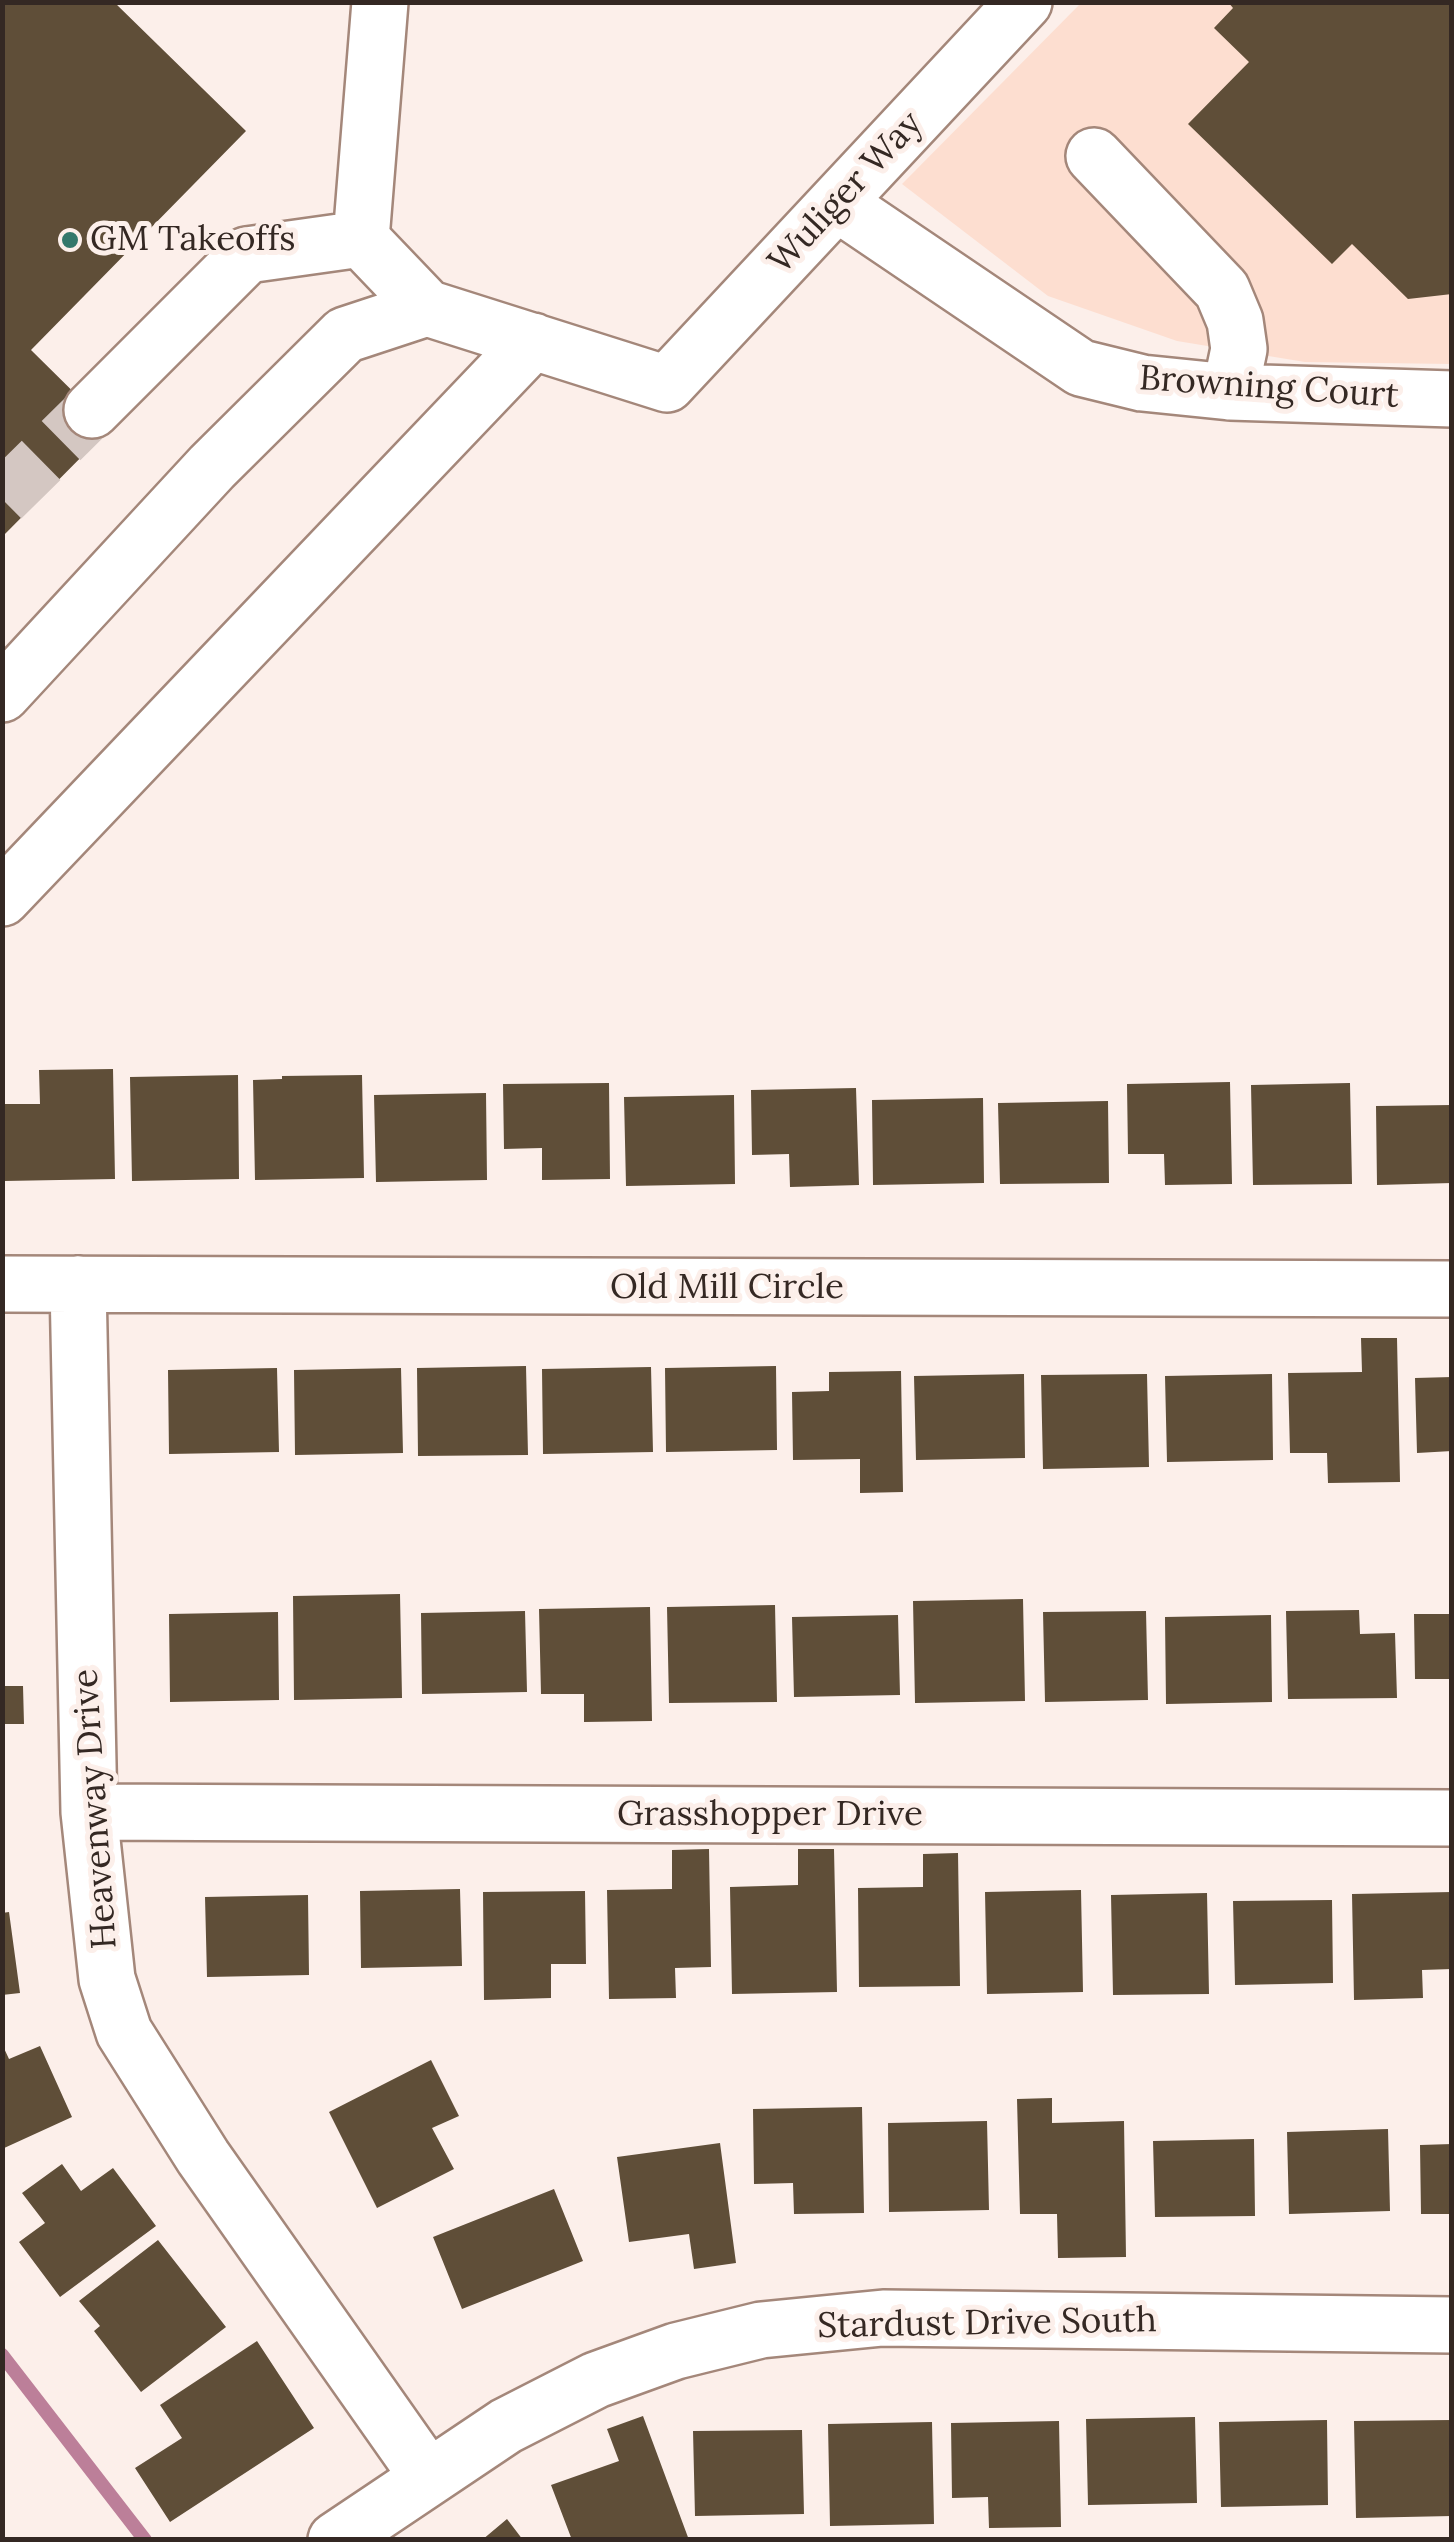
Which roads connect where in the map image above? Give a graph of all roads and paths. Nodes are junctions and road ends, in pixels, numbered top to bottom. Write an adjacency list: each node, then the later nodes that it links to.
1 (380, 2): 5 (street)
2 (1024, 2): 4 (street, Wuliger Way)
3 (1094, 156): 8 (street)
4 (837, 203): 7 (street, Wuliger Way); 8 (street, Browning Court)
5 (361, 239): 6 (street); 10 (street)
6 (428, 308): 7 (street); 11 (street)
7 (532, 341): 12 (street)
8 (1230, 392): 9 (street, Browning Court)
9 (1452, 399)
10 (92, 410)
11 (2, 694)
12 (2, 898)
13 (2, 1284): 14 (street, Old Mill Circle)
14 (78, 1284): 15 (street, Old Mill Circle); 16 (street, Heavenway Drive)
15 (1452, 1289)
16 (89, 1812): 17 (street, Grasshopper Drive); 19 (street, Heavenway Drive)
17 (1452, 1818)
18 (1452, 2325): 19 (street, Stardust Drive South)
19 (428, 2477): 20 (street, Stardust Drive South)
20 (336, 2540)

